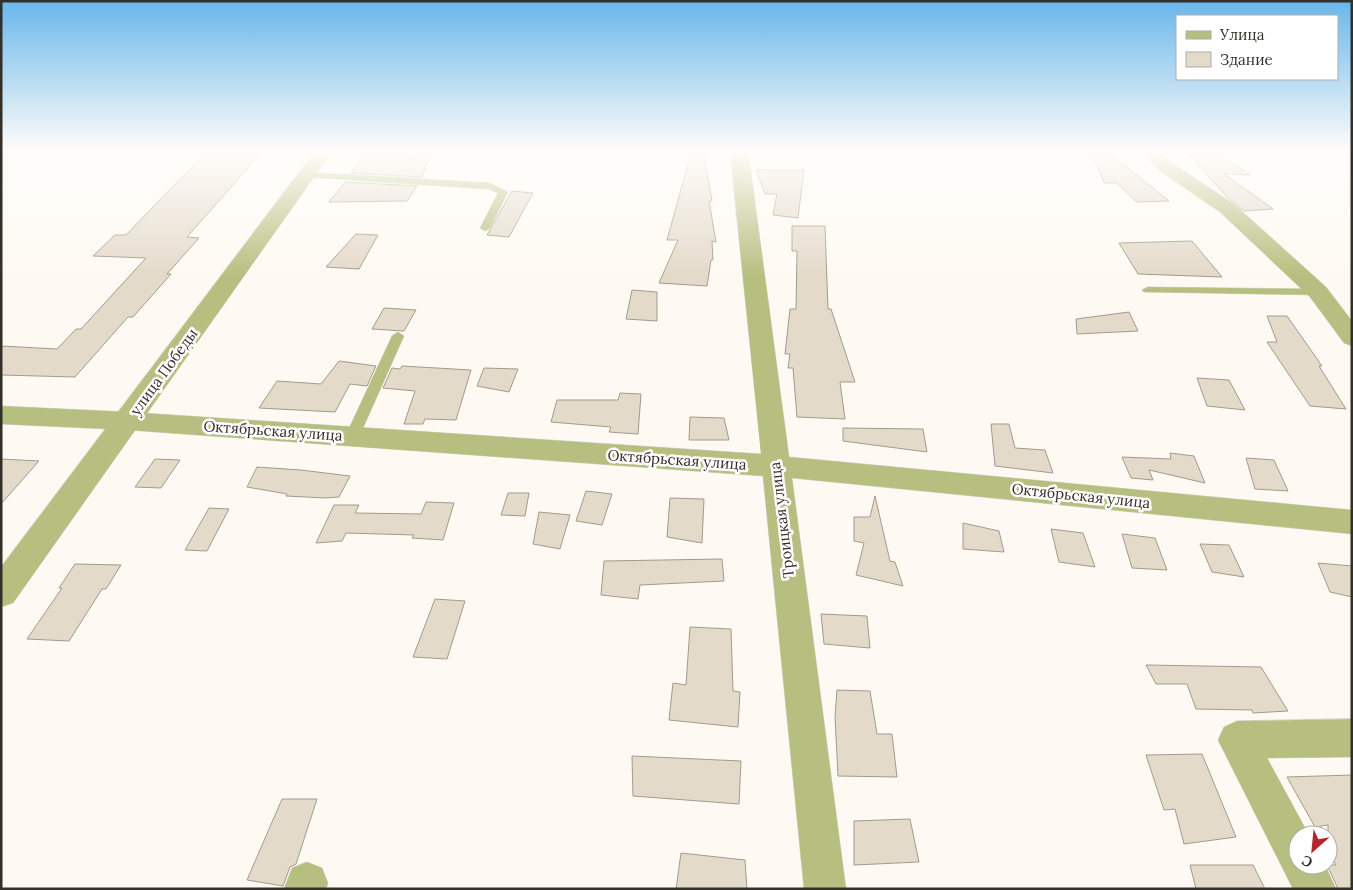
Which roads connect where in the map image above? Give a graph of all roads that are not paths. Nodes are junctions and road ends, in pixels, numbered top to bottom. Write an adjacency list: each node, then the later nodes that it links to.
1 (295, 192): 11 (street, улица Победы)
2 (502, 192): 5 (lane)
3 (743, 192): 13 (street, Троицкая улица)
4 (1203, 192): 7 (street)
5 (485, 228)
6 (1148, 290): 7 (lane)
7 (1318, 292): 9 (street)
8 (398, 336): 12 (lane)
9 (1352, 338)
10 (1, 415): 11 (street, Октябрьская улица)
11 (128, 421): 12 (street, Октябрьская улица); 15 (street, улица Победы)
12 (352, 437): 13 (street, Октябрьская улица)
13 (775, 466): 14 (street, Октябрьская улица); 19 (street, Троицкая улица)
14 (1352, 522)
15 (1, 593)
16 (1352, 738): 17 (street)
17 (1288, 837)
18 (1308, 875): 20 (street)
19 (826, 889)
20 (1315, 889)

